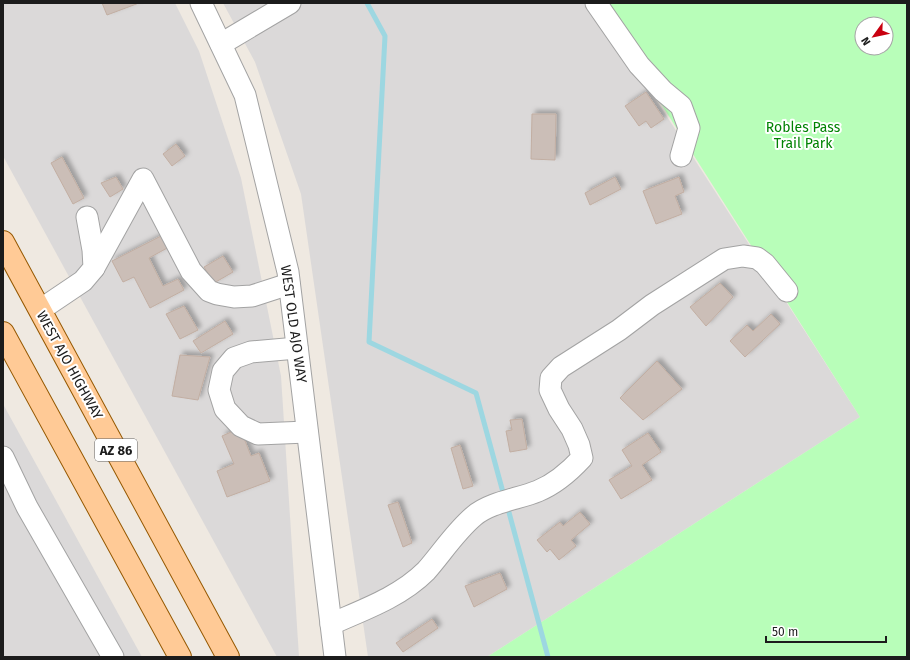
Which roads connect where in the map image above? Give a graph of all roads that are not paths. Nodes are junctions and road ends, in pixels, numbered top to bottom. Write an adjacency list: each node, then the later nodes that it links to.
1 (201, 3): 4 (street, WEST OLD AJO WAY)
2 (290, 3): 4 (street)
3 (596, 3): 5 (street)
4 (221, 44): 9 (street, WEST OLD AJO WAY)
5 (681, 156)
6 (87, 217): 8 (street)
7 (3, 242): 11 (main road, WEST AJO HIGHWAY / AZ 86)
8 (94, 268): 9 (street); 11 (street)
9 (289, 284): 13 (street, WEST OLD AJO WAY)
10 (787, 291): 16 (street)
11 (40, 310): 19 (main road, WEST AJO HIGHWAY / AZ 86)
12 (3, 333): 18 (main road, AZ 86)
13 (297, 348): 14 (street, WEST OLD AJO WAY); 14 (street)
14 (308, 432): 16 (street, WEST OLD AJO WAY)
15 (3, 457): 17 (street)
16 (331, 624): 20 (street, WEST OLD AJO WAY)
17 (113, 657)
18 (180, 657)
19 (228, 657)
20 (335, 657)

